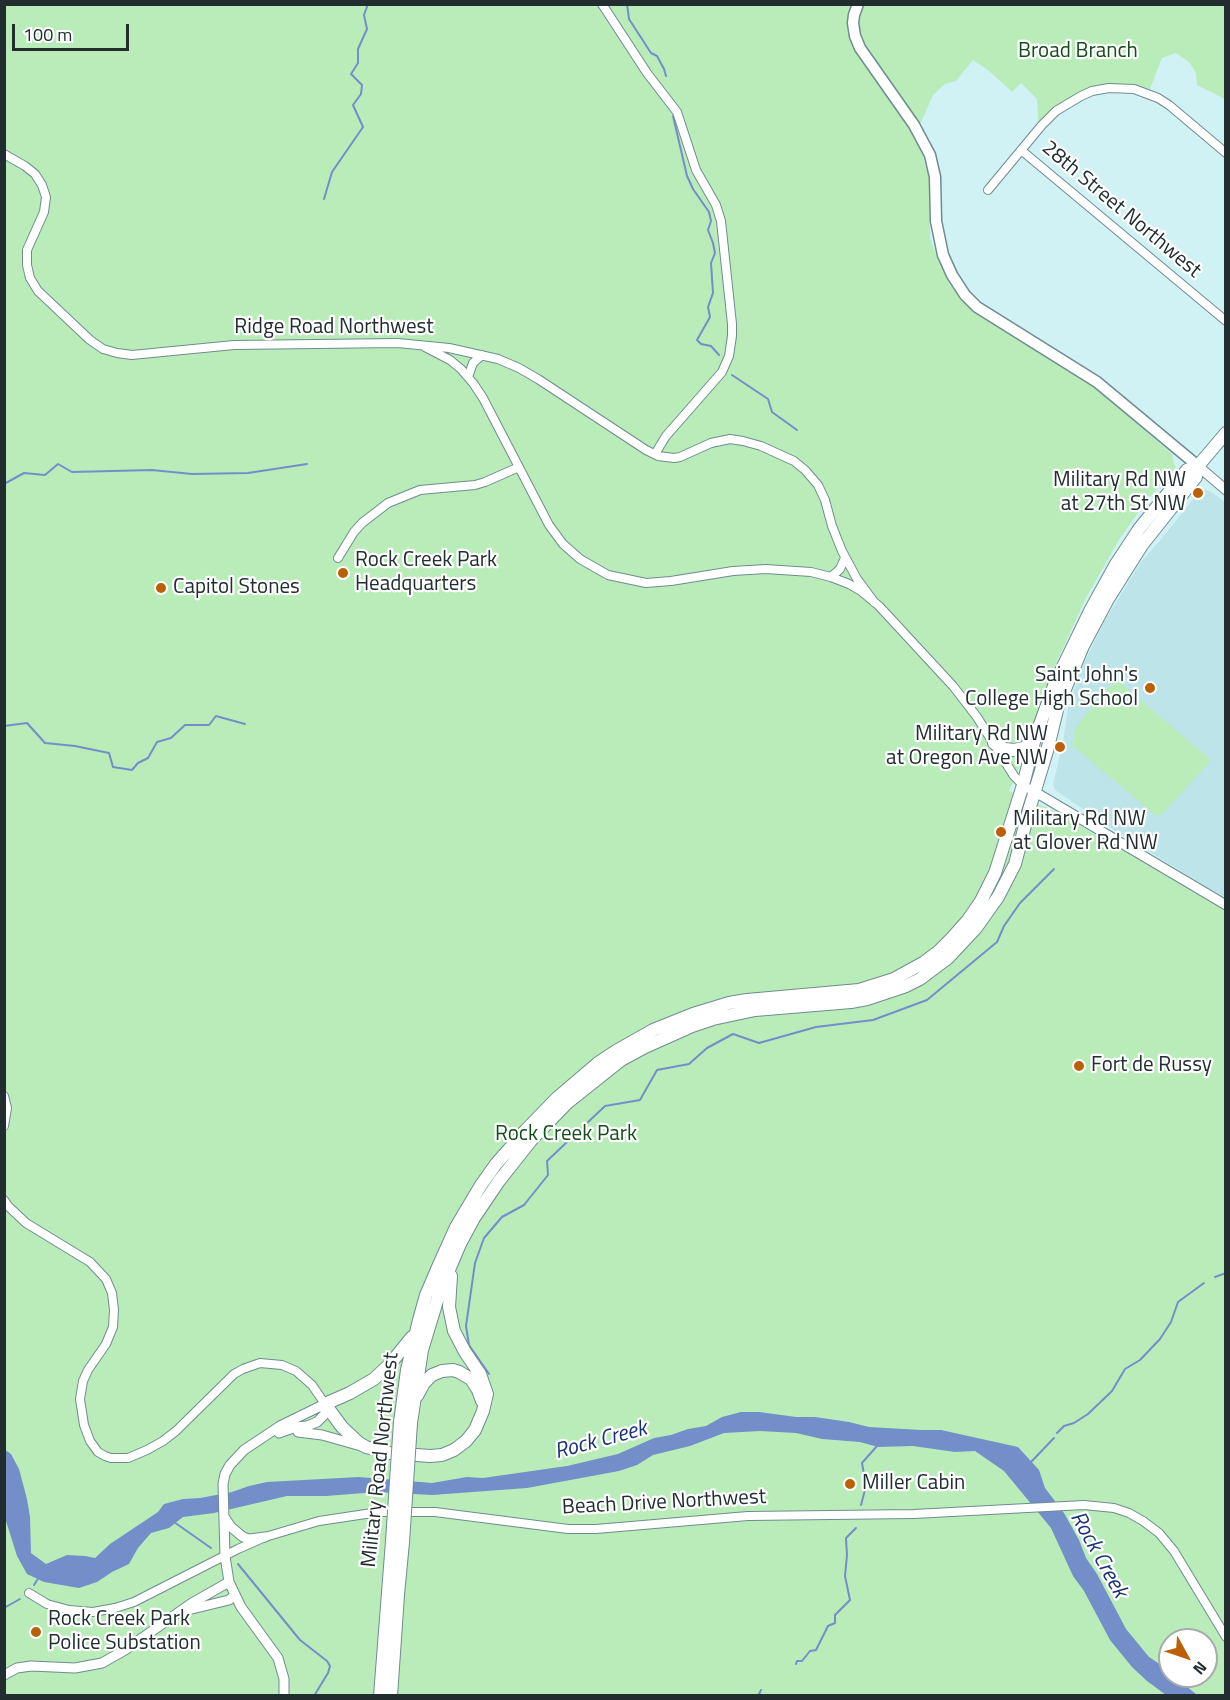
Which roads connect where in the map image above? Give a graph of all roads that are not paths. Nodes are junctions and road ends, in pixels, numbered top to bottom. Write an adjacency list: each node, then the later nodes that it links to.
1 (602, 4): 12 (street)
2 (858, 4): 13 (main road)
3 (1021, 150): 4 (street); 6 (street); 7 (street, 28th Street Northwest)
4 (1226, 153)
5 (4, 154): 8 (street, Ridge Road Northwest)
6 (988, 190)
7 (1226, 321)
8 (421, 345): 9 (street, Ridge Road Northwest); 10 (street)
9 (482, 355): 10 (street); 12 (street, Ridge Road Northwest)
10 (468, 377): 14 (street)
11 (1226, 433): 13 (main road, Military Road Northwest)
12 (655, 454): 17 (street)
13 (1198, 466): 15 (street); 20 (main road, Military Road Northwest); 23 (main road, Military Road Northwest)
14 (519, 467): 16 (street); 18 (street)
15 (1226, 490)
16 (338, 558)
17 (845, 558): 18 (street); 19 (street)
18 (831, 576): 19 (street)
19 (874, 602): 21 (street)
20 (1035, 738): 21 (main road); 22 (main road, Military Road Northwest)
21 (994, 742): 22 (street)
22 (1023, 785): 23 (street); 29 (main road, Military Road Northwest)
23 (1035, 792): 24 (street); 28 (main road, Military Road Northwest)
24 (1226, 904)
25 (4, 1096): 26 (street)
26 (4, 1126)
27 (4, 1200): 31 (street)
28 (453, 1260): 30 (main road, Military Road Northwest); 32 (main road)
29 (419, 1320): 31 (main road); 33 (main road, Military Road Northwest)
30 (413, 1403): 32 (main road); 33 (main road, Military Road Northwest)
31 (325, 1404): 34 (street); 35 (street); 36 (main road)
32 (483, 1411): 36 (main road)
33 (406, 1423): 39 (main road, Military Road Northwest, bridge)
34 (279, 1433): 35 (street); 36 (street)
35 (264, 1437): 37 (street)
36 (366, 1448)
37 (225, 1518): 38 (street); 40 (street)
38 (265, 1537): 40 (street, Beach Drive Northwest); 45 (street, Beach Drive Northwest)
39 (398, 1542): 48 (main road, Military Road Northwest); 49 (main road, Military Road Northwest)
40 (225, 1556): 41 (street); 42 (street, Beach Drive Northwest)
41 (229, 1582): 43 (street); 44 (street)
42 (29, 1593)
43 (235, 1595): 44 (street); 47 (street)
44 (177, 1614): 46 (street)
45 (1226, 1637)
46 (4, 1675)
47 (284, 1695)
48 (380, 1695)
49 (392, 1695)

